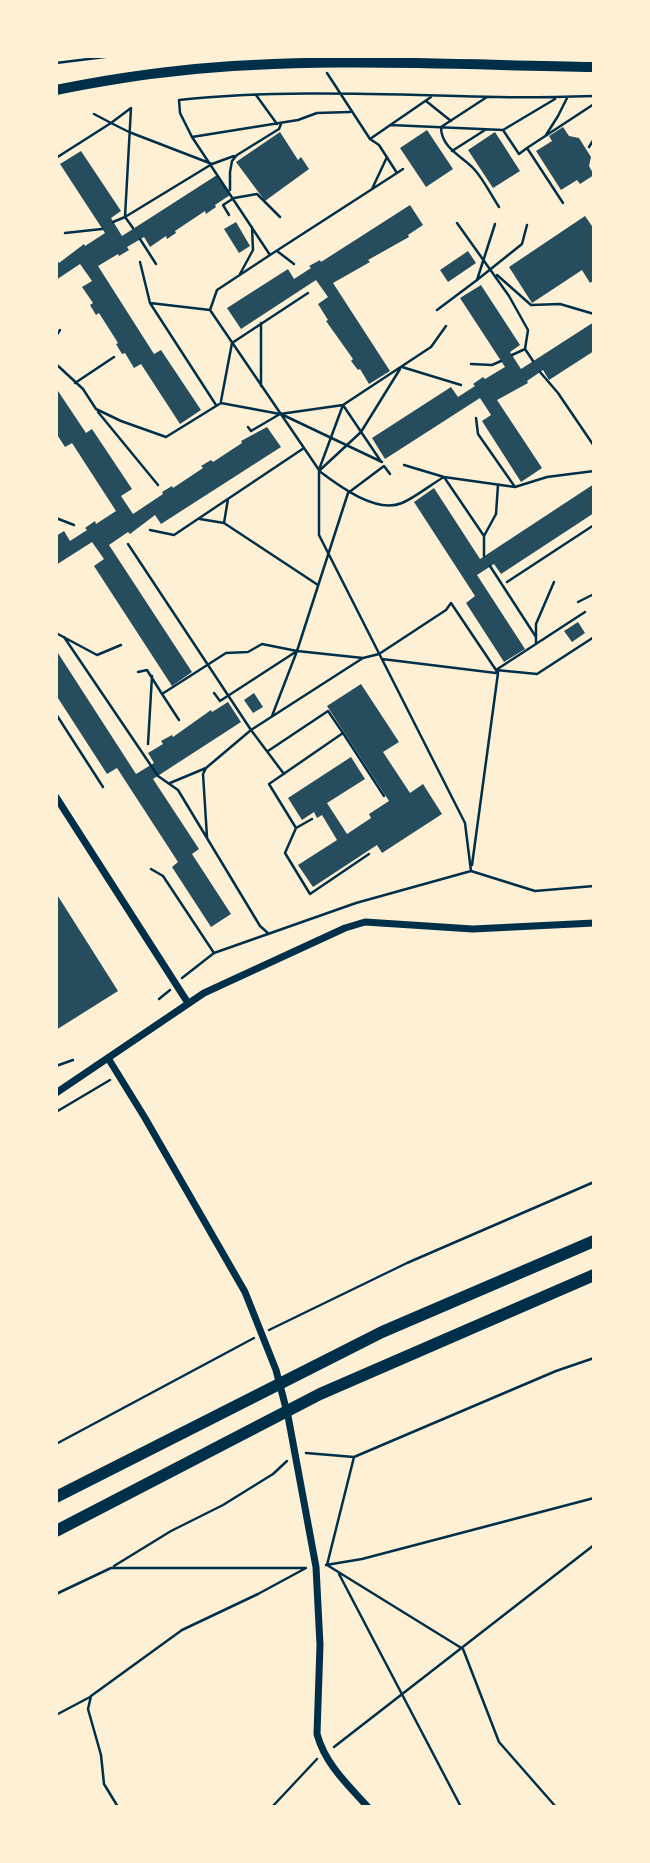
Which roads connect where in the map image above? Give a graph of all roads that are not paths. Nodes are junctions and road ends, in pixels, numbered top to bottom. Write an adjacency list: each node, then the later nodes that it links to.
1 (594, 67): 2 (main road)
2 (56, 90)
3 (56, 797): 5 (street)
4 (594, 923): 5 (street)
5 (188, 1003): 6 (street)
6 (108, 1058): 7 (street); 12 (street)
7 (56, 1093)
8 (594, 1241): 10 (highway)
9 (594, 1275): 11 (highway)
10 (56, 1497)
11 (56, 1531)
12 (368, 1807)

